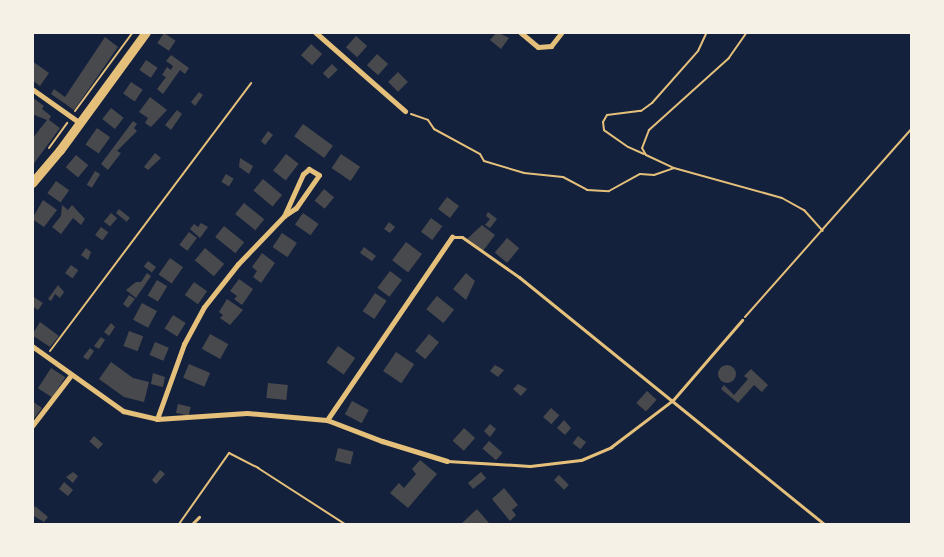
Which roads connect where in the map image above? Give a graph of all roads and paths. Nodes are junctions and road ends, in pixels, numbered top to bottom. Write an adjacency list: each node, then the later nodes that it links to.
1 (133, 32): 11 (path)
2 (146, 32): 12 (main road)
3 (316, 32): 10 (street)
4 (520, 32): 5 (street)
5 (562, 32)
6 (707, 32): 14 (path)
7 (747, 32): 14 (path)
8 (251, 83): 23 (path)
9 (32, 89): 11 (street)
10 (405, 111): 16 (path)
11 (72, 117): 12 (street); 15 (path)
12 (80, 123): 17 (main road)
13 (912, 128): 19 (path)
14 (646, 154): 16 (path)
15 (44, 155)
16 (674, 168): 19 (path)
17 (32, 183)
18 (284, 216): 18 (street); 26 (street)
19 (823, 232): 21 (path)
20 (452, 238): 25 (lane); 27 (street)
21 (742, 320): 25 (lane)
22 (32, 346): 23 (street)
23 (46, 356): 24 (street)
24 (71, 375): 26 (street); 28 (street)
25 (673, 400): 29 (lane); 34 (lane)
26 (157, 419): 27 (street)
27 (327, 420): 29 (street)
28 (32, 426)
29 (447, 461)
30 (199, 517): 32 (lane)
31 (179, 524): 33 (path)
32 (192, 524)
33 (345, 524)
34 (824, 524)

